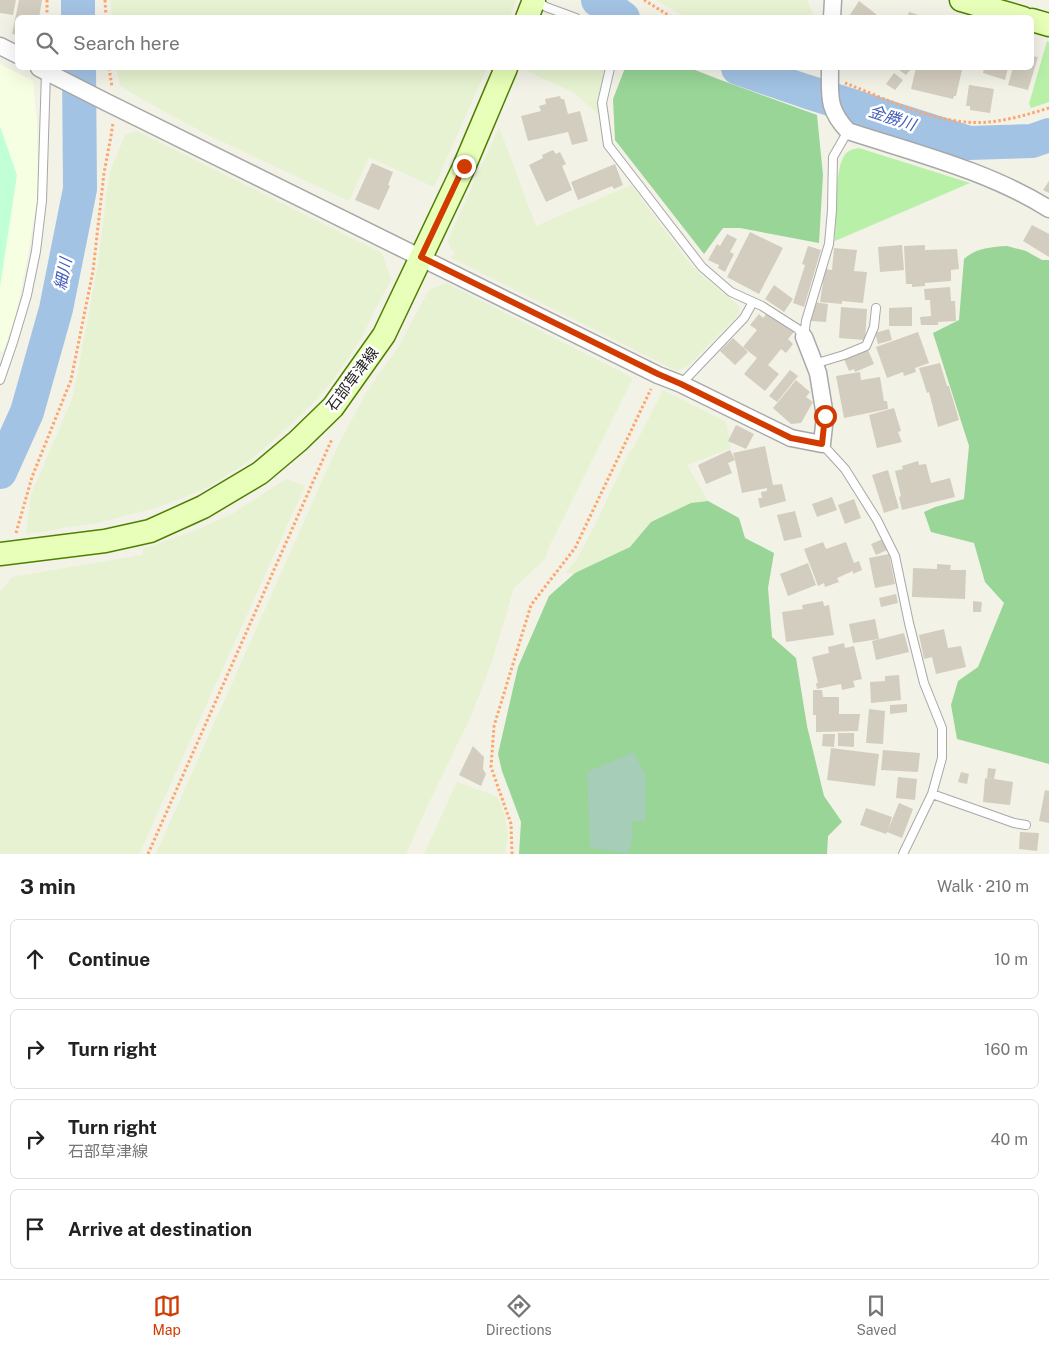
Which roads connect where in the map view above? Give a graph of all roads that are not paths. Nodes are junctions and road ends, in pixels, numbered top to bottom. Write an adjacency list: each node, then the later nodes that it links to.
1 (534, 0): 4 (main road); 5 (lane)
2 (833, 0): 6 (street)
3 (961, 0): 7 (main road)
4 (528, 15)
5 (568, 15)
6 (832, 15)
7 (1013, 15)
8 (1034, 21): 9 (main road)
9 (1049, 25)
10 (0, 46): 11 (street)
11 (15, 54)
12 (42, 70): 24 (lane)
13 (44, 70): 19 (street)
14 (505, 70): 19 (main road, 石部草津線)
15 (610, 70): 20 (lane)
16 (830, 76): 17 (street)
17 (843, 126): 18 (street); 22 (lane)
18 (1049, 209)
19 (421, 257): 25 (street); 27 (main road, 石部草津線)
20 (753, 302): 22 (lane); 25 (lane)
21 (876, 308): 23 (lane)
22 (804, 338): 23 (street)
23 (814, 364): 26 (street)
24 (0, 380)
25 (681, 384): 26 (street)
26 (822, 444): 28 (lane)
27 (3, 554)
28 (932, 794): 29 (lane); 30 (lane)
29 (1026, 825)
30 (903, 854)

